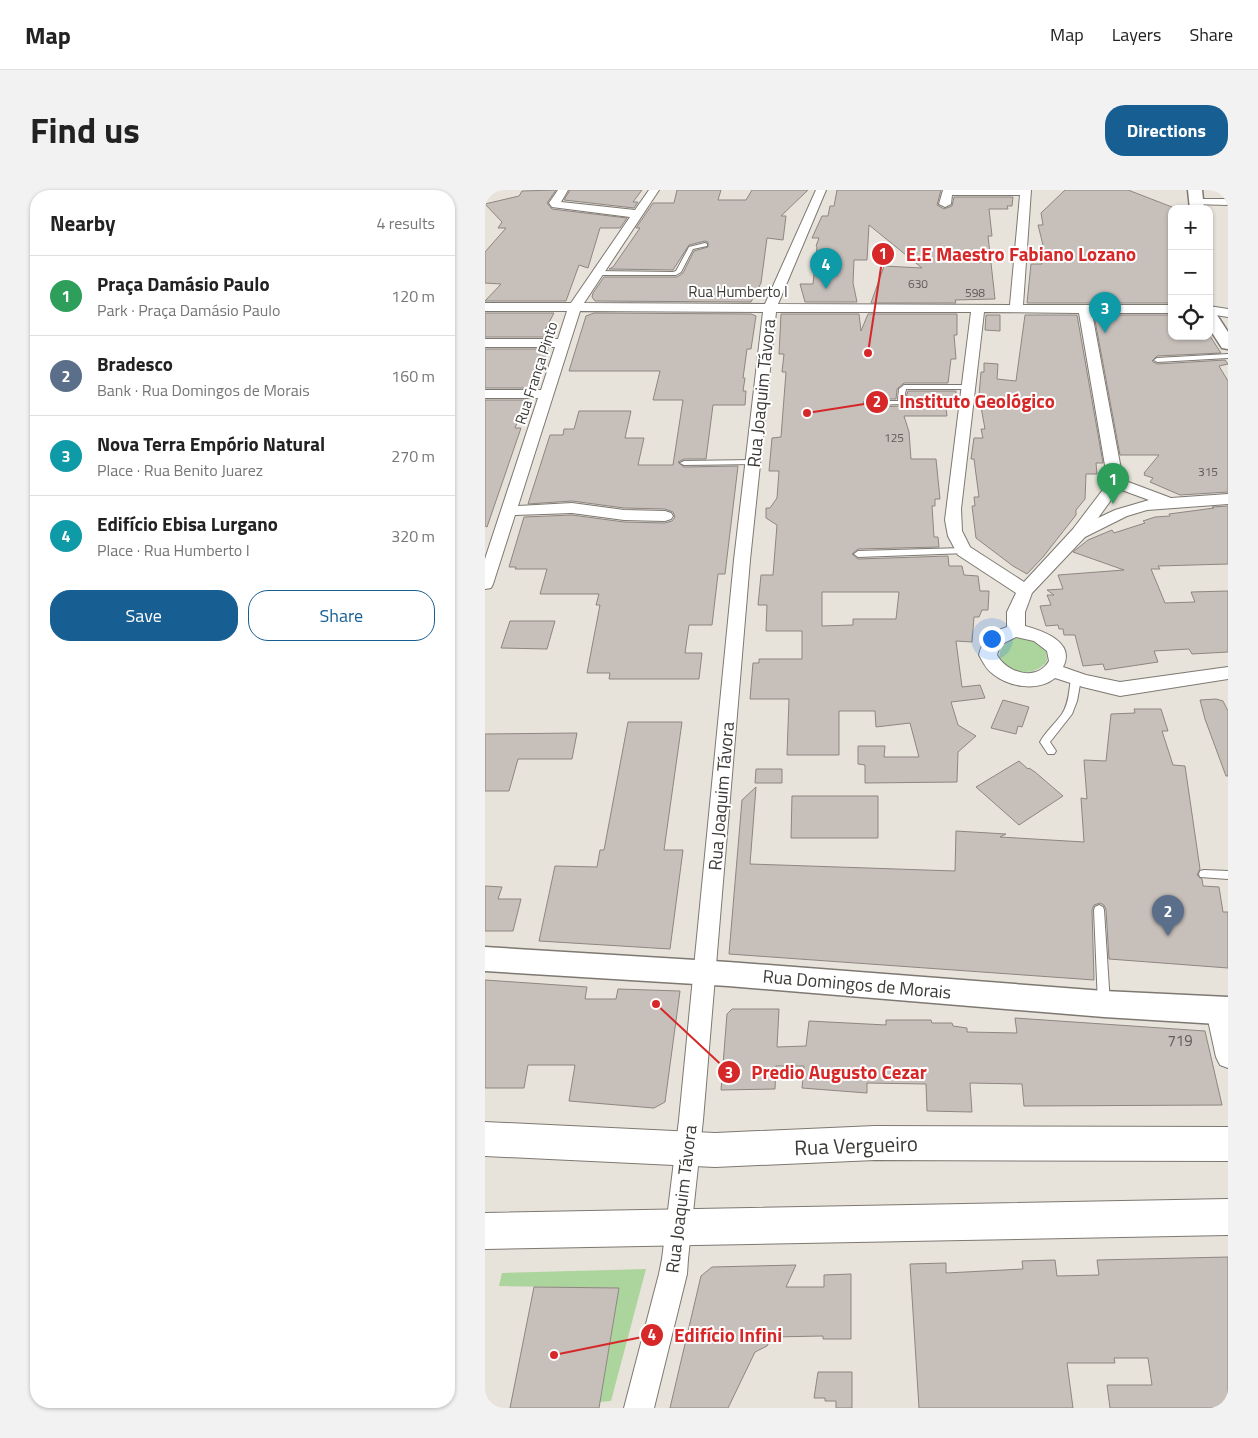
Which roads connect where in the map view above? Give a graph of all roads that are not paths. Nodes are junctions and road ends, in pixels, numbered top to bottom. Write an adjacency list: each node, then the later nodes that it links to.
1 (563, 190): 8 (street)
2 (654, 190): 8 (street, Rua França Pinto)
3 (821, 190): 13 (street, Rua Joaquim Távora)
4 (1026, 191): 7 (street); 15 (street)
5 (1196, 200): 6 (street)
6 (1228, 202)
7 (945, 204)
8 (638, 214): 10 (street, Rua França Pinto)
9 (705, 245): 10 (lane)
10 (596, 273): 11 (street, Rua França Pinto)
11 (575, 307): 12 (street, Rua Humberto I); 13 (street, Rua Humberto I); 22 (street, Rua França Pinto)
12 (485, 308)
13 (770, 308): 14 (street, Rua Humberto I); 30 (street, Rua Joaquim Távora)
14 (977, 308): 15 (street, Rua Humberto I); 26 (street)
15 (1016, 308): 17 (street, Rua Humberto I)
16 (1168, 308): 17 (street, Rua Humberto I)
17 (1085, 309): 32 (street)
18 (1213, 311): 19 (street)
19 (1228, 313)
20 (1213, 321): 23 (street)
21 (485, 343): 22 (street)
22 (563, 344): 28 (street, Rua França Pinto)
23 (1228, 344)
24 (1228, 356): 25 (lane)
25 (1157, 360)
26 (967, 387): 29 (lane); 38 (street)
27 (485, 394): 28 (street)
28 (546, 394): 35 (street, Rua França Pinto)
29 (869, 403)
30 (753, 462): 31 (lane); 51 (street, Rua Joaquim Távora)
31 (684, 463)
32 (1117, 484): 34 (street); 37 (street)
33 (1228, 499): 34 (street)
34 (1172, 503): 37 (street)
35 (509, 511): 36 (street); 40 (street, Rua França Pinto)
36 (665, 516)
37 (1079, 533): 41 (street)
38 (964, 551): 39 (lane); 41 (street)
39 (858, 554)
40 (485, 584)
41 (1025, 591): 42 (street)
42 (1016, 631): 43 (street); 43 (street)
43 (1053, 670): 45 (street)
44 (1228, 673): 45 (street)
45 (1076, 678): 46 (lane)
46 (1051, 751)
47 (1204, 874): 48 (lane)
48 (1228, 875)
49 (1099, 910): 52 (lane)
50 (485, 959): 51 (street, Rua Domingos de Morais)
51 (704, 973): 52 (street, Rua Domingos de Morais); 57 (street, Rua Joaquim Távora)
52 (1104, 1004): 53 (street, Rua Domingos de Morais)
53 (1225, 1012): 54 (street)
54 (1228, 1057)
55 (485, 1139): 57 (main road, Rua Vergueiro)
56 (1228, 1144): 57 (main road, Rua Vergueiro)
57 (688, 1150): 59 (street, Rua Joaquim Távora)
58 (1228, 1217): 59 (main road)
59 (678, 1226): 60 (main road); 61 (street, Rua Joaquim Távora)
60 (485, 1231)
61 (639, 1408)

